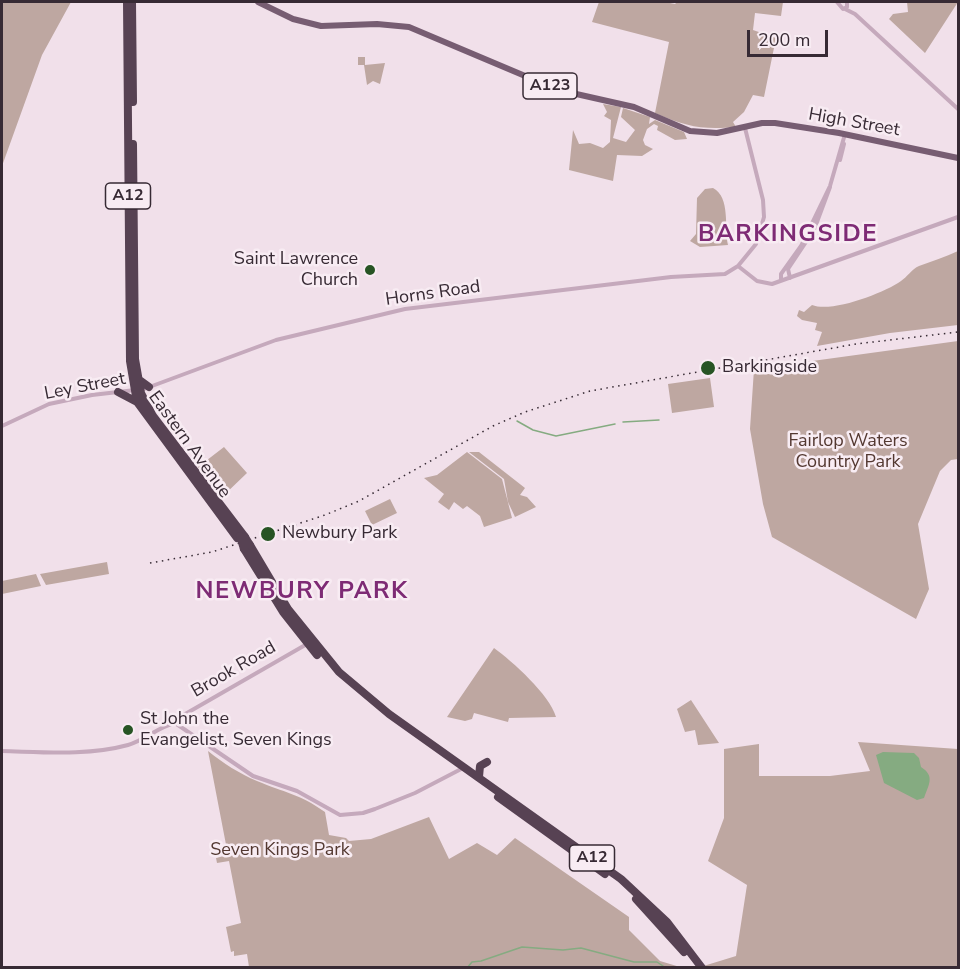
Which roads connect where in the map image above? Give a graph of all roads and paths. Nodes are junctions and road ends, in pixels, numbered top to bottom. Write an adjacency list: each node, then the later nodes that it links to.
1 (127, 2): 17 (highway, Eastern Avenue / A12)
2 (132, 2): 16 (highway, Eastern Avenue / A12)
3 (258, 2): 8 (main road, A123)
4 (837, 2): 6 (street)
5 (847, 2): 6 (street)
6 (845, 9): 7 (street)
7 (958, 109)
8 (745, 128): 9 (main road, High Street / A123); 13 (street)
9 (844, 134): 10 (main road, High Street / A123); 11 (street)
10 (958, 158)
11 (830, 186): 14 (street); 15 (street)
12 (958, 217): 14 (street)
13 (738, 267): 15 (street); 17 (street, Horns Road)
14 (790, 278): 15 (street)
15 (781, 281)
16 (135, 359): 17 (highway, Eastern Avenue / A12); 17 (highway)
17 (141, 389): 18 (street, Ley Street); 19 (highway, Eastern Avenue / A12); 20 (highway); 22 (highway, Eastern Avenue / A12)
18 (118, 392): 19 (highway); 21 (street, Ley Street)
19 (137, 402): 20 (highway, Eastern Avenue / A12)
20 (152, 425): 22 (highway, Eastern Avenue / A12)
21 (2, 426)
22 (241, 536): 23 (highway, Eastern Avenue / A12, bridge)
23 (257, 562): 24 (highway, A12); 28 (highway, Eastern Avenue / A12)
24 (307, 644): 25 (street, Brook Road); 28 (highway, A12)
25 (179, 724): 26 (street); 28 (street)
26 (2, 751)
27 (487, 762): 29 (highway)
28 (463, 769): 29 (highway, A12); 30 (highway, A12)
29 (479, 777): 31 (highway, A12)
30 (695, 968)
31 (702, 968)

